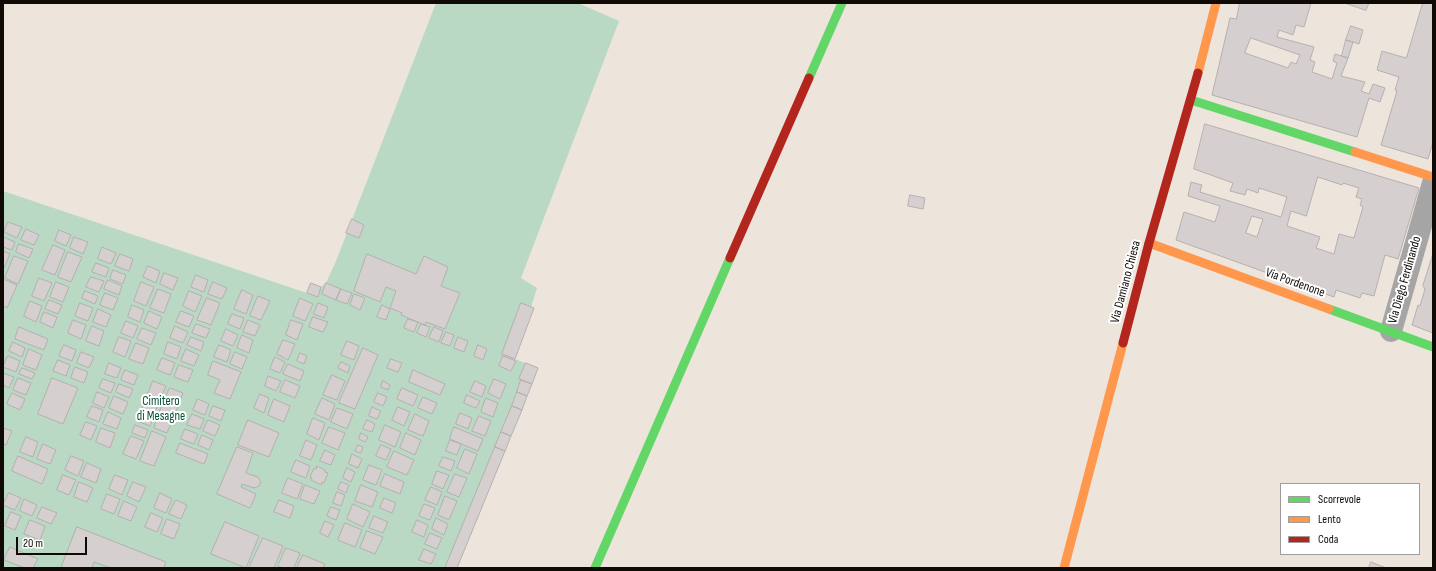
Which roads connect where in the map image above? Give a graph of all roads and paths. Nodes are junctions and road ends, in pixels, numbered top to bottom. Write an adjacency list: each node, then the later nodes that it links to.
1 (842, 3): 9 (street)
2 (1216, 3): 3 (street, Via Damiano Chiesa)
3 (1191, 100): 4 (street); 6 (street, Via Damiano Chiesa)
4 (1433, 177)
5 (1433, 183): 7 (street, Via Diego Ferdinando)
6 (1149, 243): 7 (street, Via Pordenone); 10 (street, Via Damiano Chiesa)
7 (1391, 331): 8 (street, Via Pordenone)
8 (1433, 347)
9 (595, 568)
10 (1064, 568)

